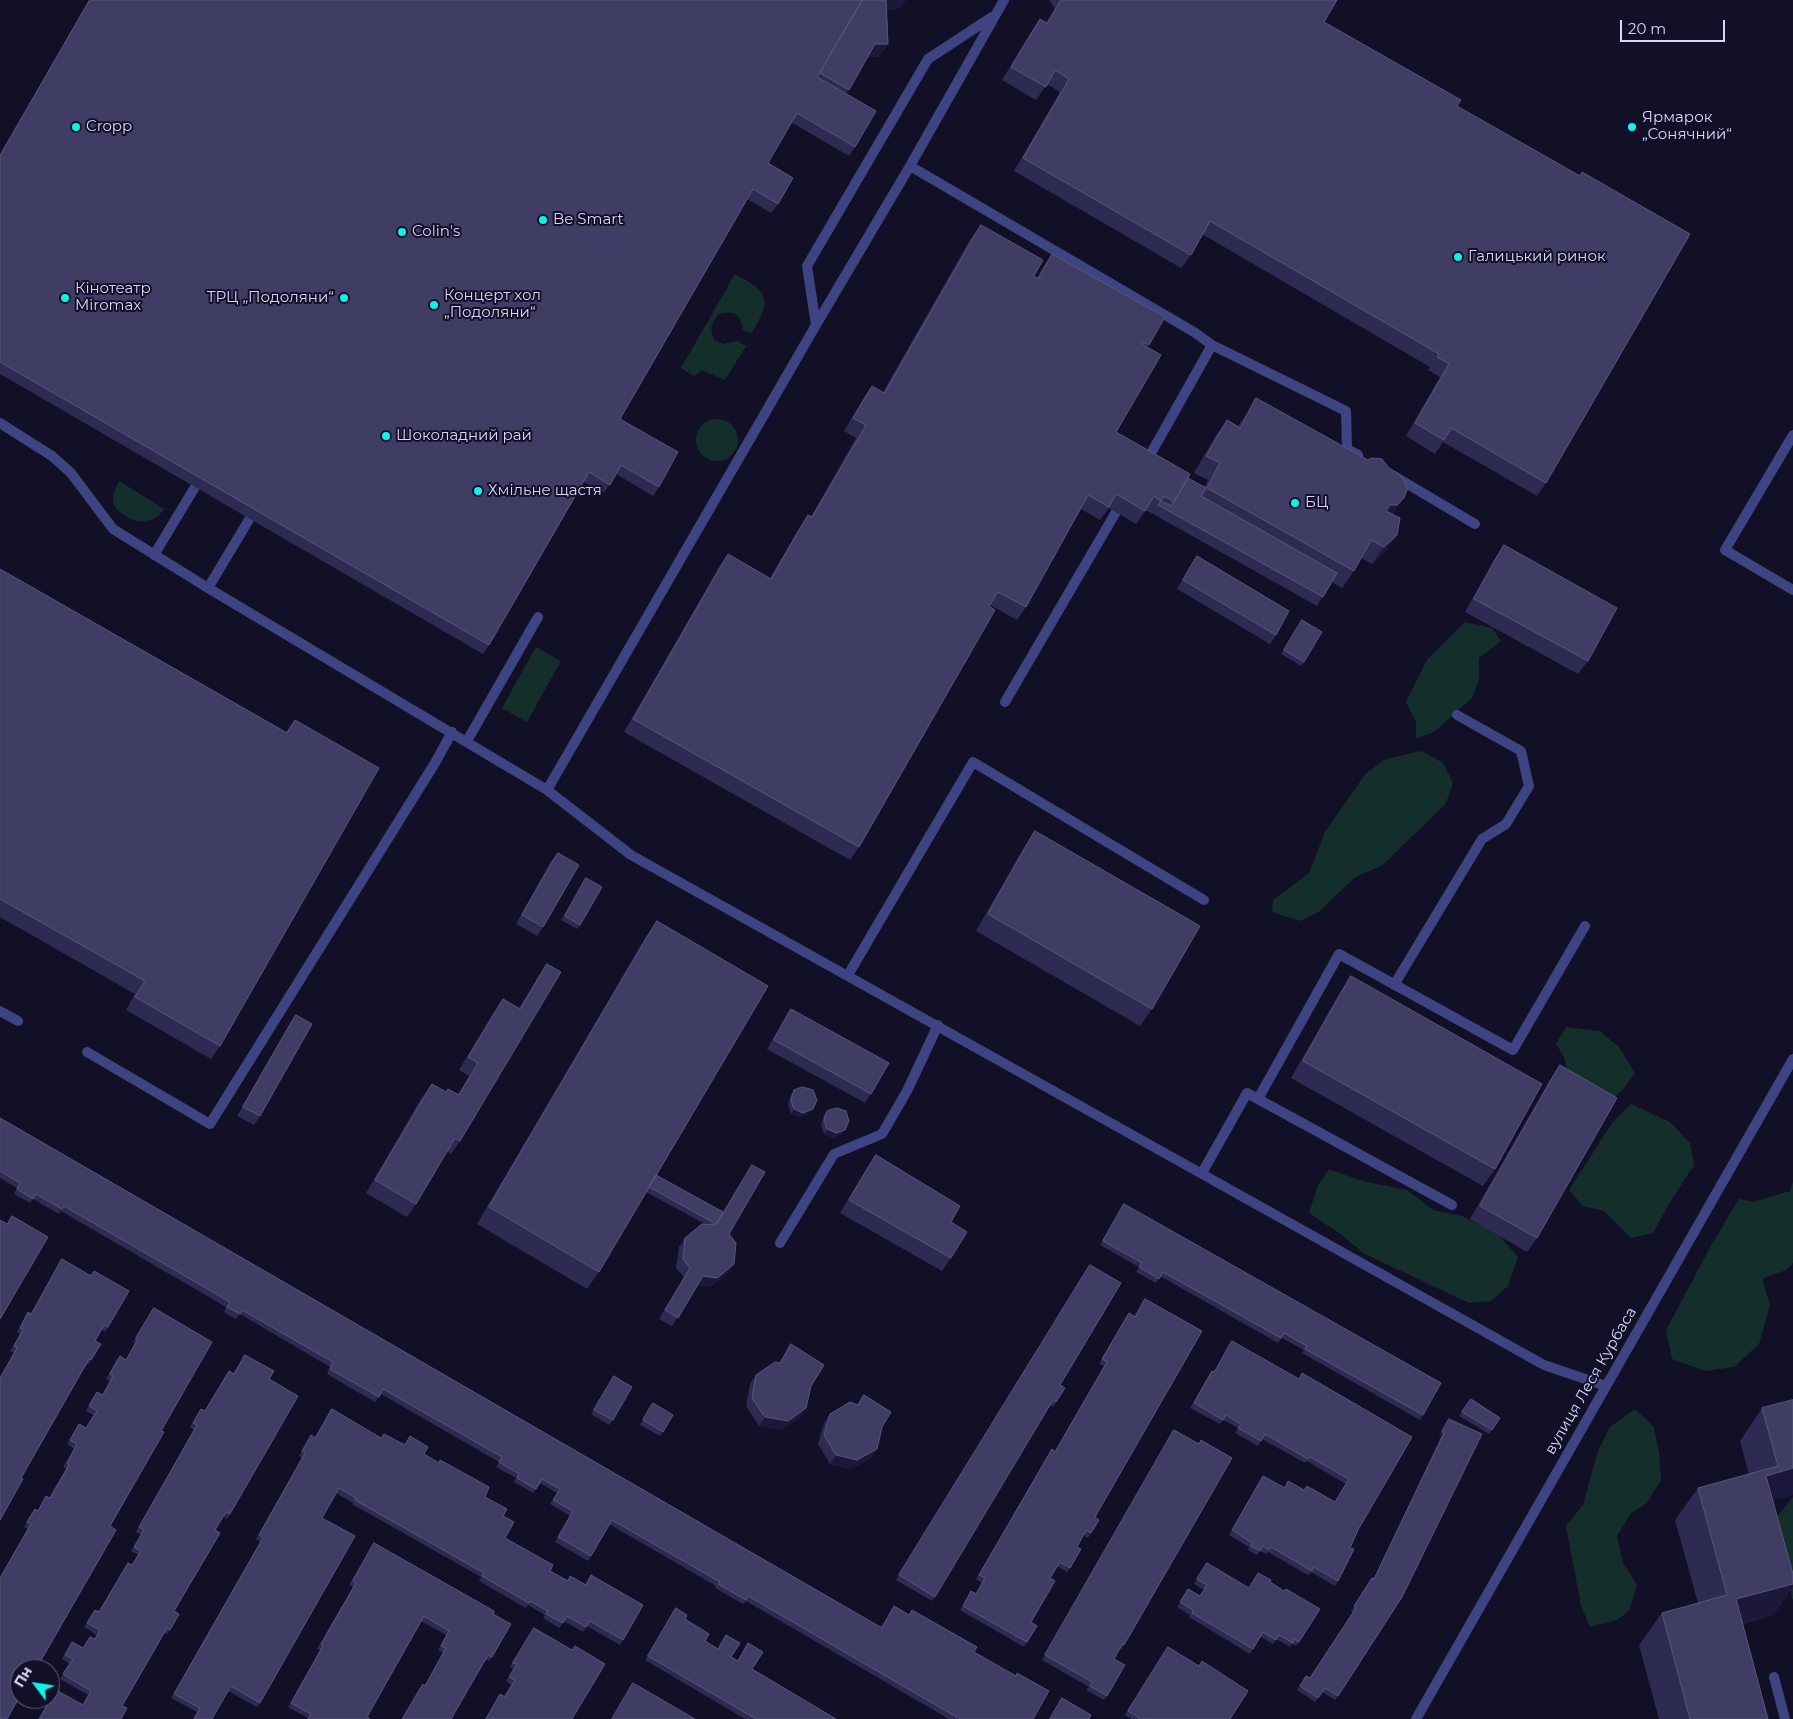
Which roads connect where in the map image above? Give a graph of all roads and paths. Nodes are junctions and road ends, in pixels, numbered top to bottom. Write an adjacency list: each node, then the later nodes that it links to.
1 (1004, 0): 2 (street)
2 (995, 15): 3 (street); 4 (street)
3 (910, 166): 4 (street); 5 (street)
4 (816, 325): 23 (street)
5 (1212, 345): 8 (street); 9 (street)
6 (0, 423): 15 (street)
7 (1793, 434): 17 (street)
8 (1364, 459)
9 (1144, 466)
10 (1381, 469): 14 (street)
11 (195, 487): 15 (street)
12 (1116, 512): 19 (street)
13 (250, 518): 16 (street)
14 (1475, 524)
15 (154, 555): 16 (street)
16 (208, 588): 21 (street)
17 (1793, 590)
18 (538, 617): 22 (street)
19 (1005, 702)
20 (1457, 715): 27 (street)
21 (452, 732): 22 (street); 31 (street)
22 (467, 741): 23 (street)
23 (547, 790): 26 (street)
24 (1204, 900): 26 (street)
25 (1585, 926): 27 (street)
26 (848, 975): 30 (street)
27 (1394, 984): 33 (street)
28 (0, 1011): 29 (street)
29 (18, 1021)
30 (938, 1025): 34 (street); 36 (street)
31 (87, 1052)
32 (1793, 1059): 37 (street, вулиця Леся Курбаса)
33 (1258, 1099): 34 (street); 35 (street)
34 (1202, 1173): 37 (street)
35 (1452, 1205)
36 (780, 1243)
37 (1606, 1386): 39 (street, вулиця Леся Курбаса)
38 (1774, 1677): 40 (street)
39 (1416, 1719)
40 (1785, 1719)

